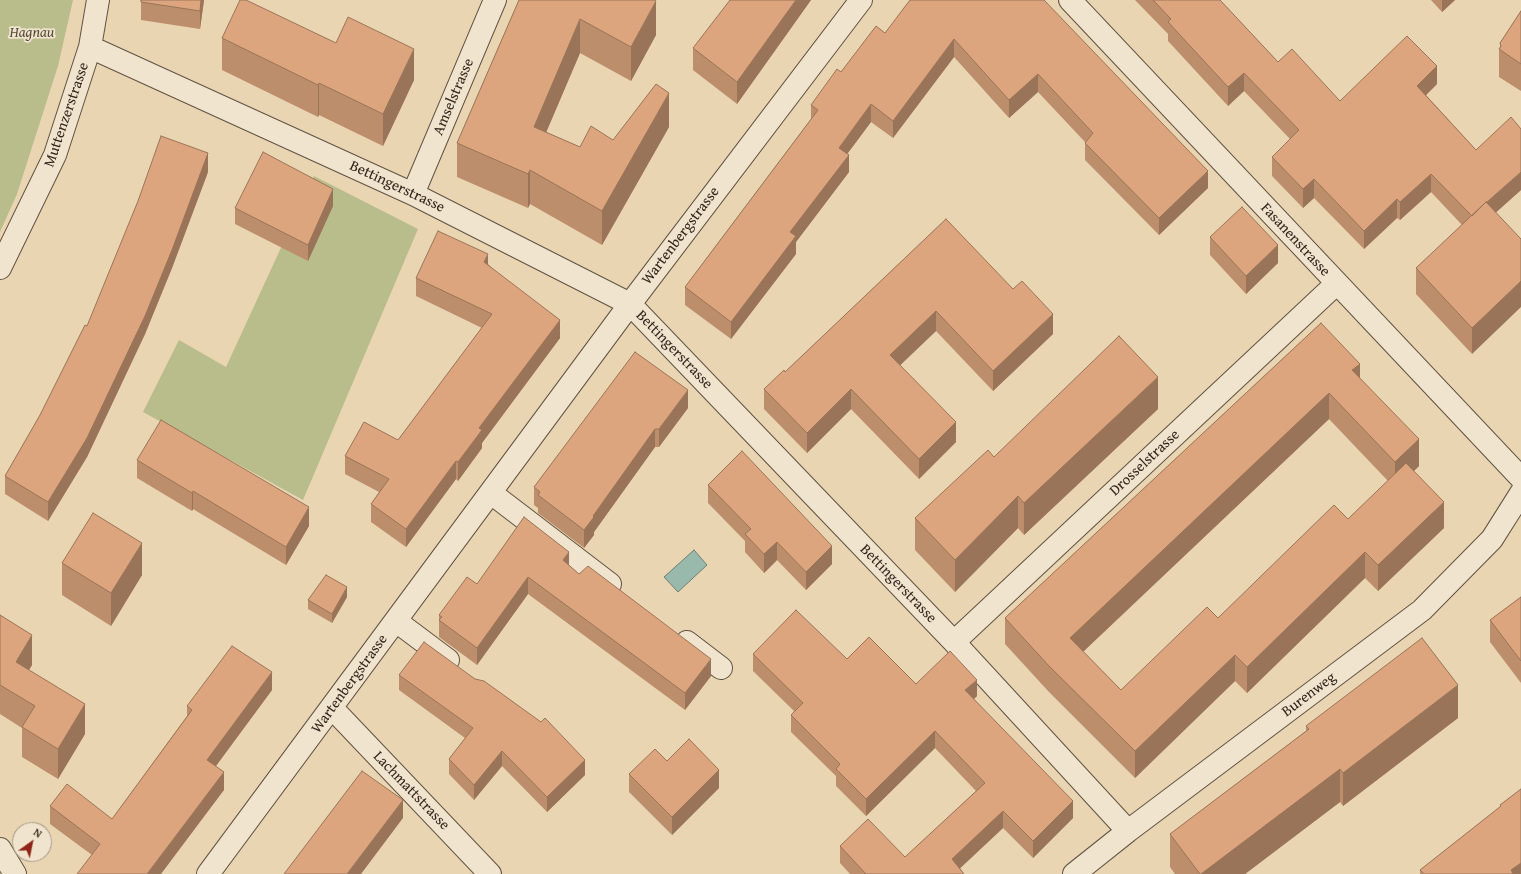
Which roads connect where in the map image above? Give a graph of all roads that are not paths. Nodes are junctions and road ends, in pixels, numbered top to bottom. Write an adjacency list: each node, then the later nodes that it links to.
1 (98, 0): 5 (street, Muttenzerstrasse)
2 (495, 0): 6 (street, Amselstrasse)
3 (861, 0): 9 (street, Wartenbergstrasse)
4 (1070, 0): 8 (street, Fasanenstrasse)
5 (90, 47): 6 (street, Bettingerstrasse); 7 (street, Muttenzerstrasse)
6 (413, 194): 9 (street, Bettingerstrasse)
7 (0, 268)
8 (1336, 284): 10 (street, Fasanenstrasse); 16 (street, Drosselstrasse)
9 (630, 304): 11 (street, Wartenbergstrasse); 16 (street, Bettingerstrasse)
10 (1521, 478)
11 (491, 493): 13 (street); 14 (street, Wartenbergstrasse)
12 (1521, 493): 20 (street, Burenweg)
13 (628, 597)
14 (396, 621): 18 (street); 19 (street, Wartenbergstrasse)
15 (671, 630): 17 (street)
16 (954, 642): 20 (street, Bettingerstrasse)
17 (721, 668)
18 (463, 671)
19 (332, 708): 24 (street, Wartenbergstrasse); 25 (street, Lachmattstrasse)
20 (1128, 831): 22 (street, Burenweg)
21 (0, 849): 23 (street)
22 (1082, 872)
23 (15, 874)
24 (208, 874)
25 (490, 874)

